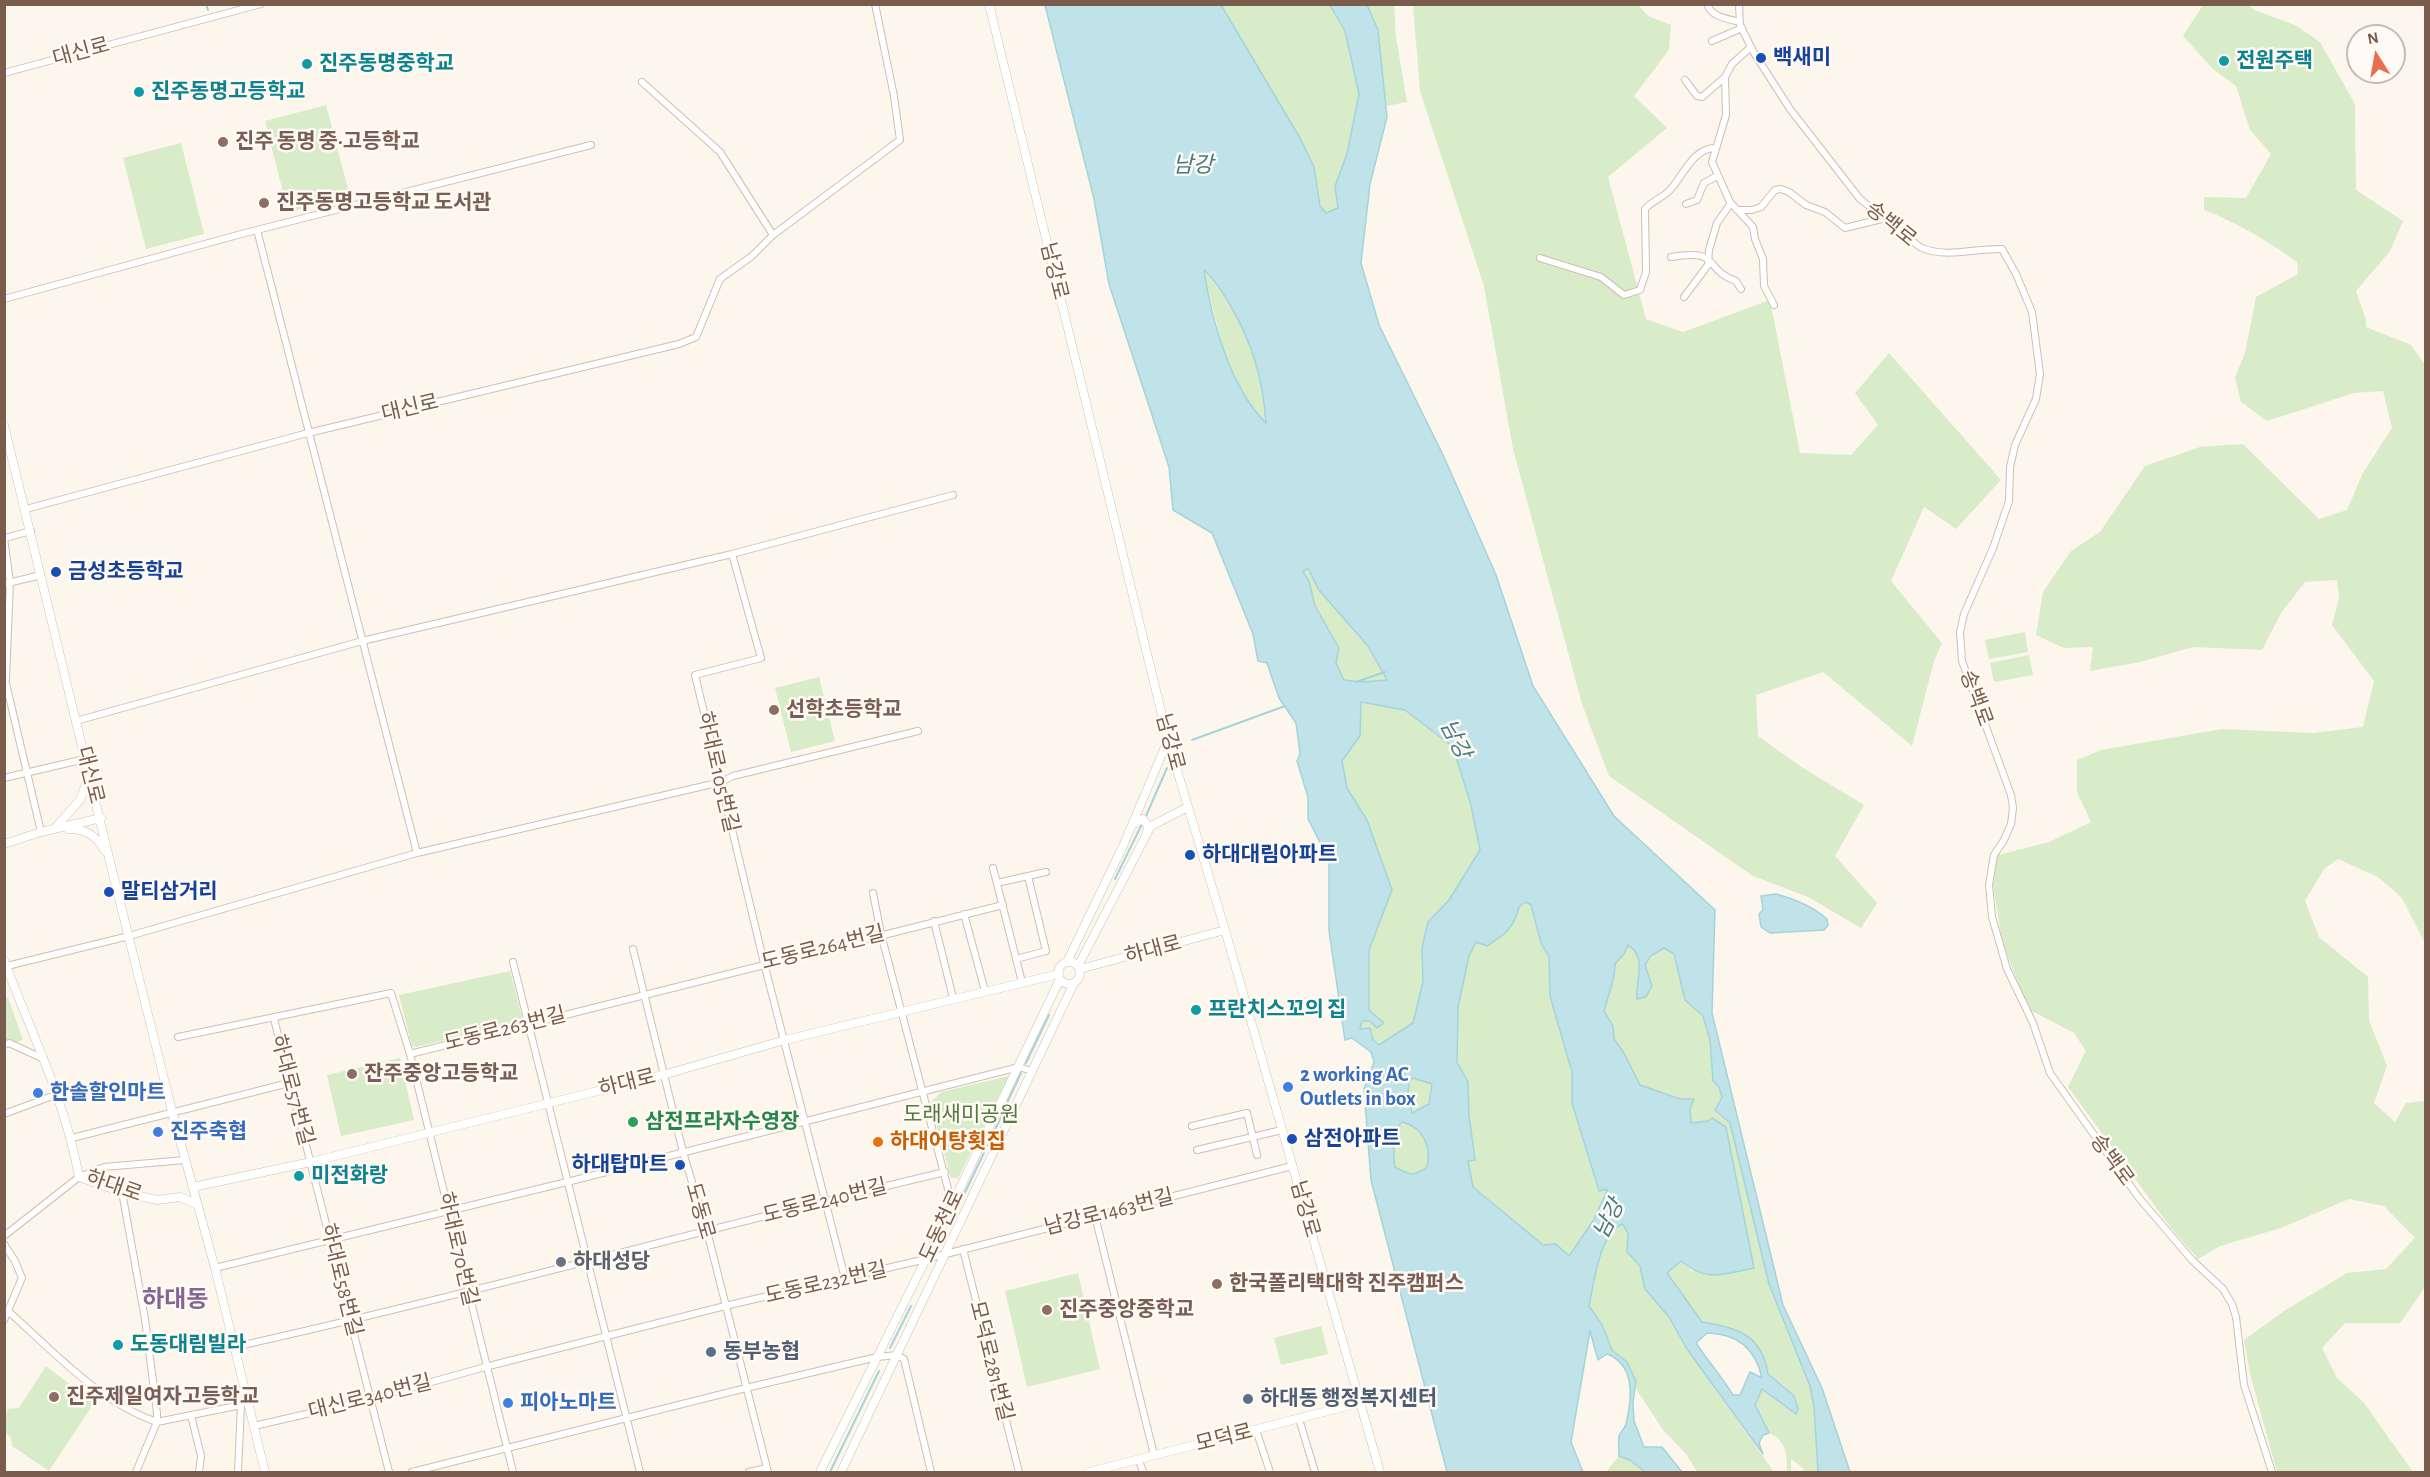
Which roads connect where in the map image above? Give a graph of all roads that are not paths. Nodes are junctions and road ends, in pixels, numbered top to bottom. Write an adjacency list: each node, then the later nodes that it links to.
1 (261, 4): 9 (street, 대신로)
2 (875, 4): 21 (street)
3 (989, 4): 42 (street, 남강로)
4 (1707, 4): 6 (street)
5 (1739, 4): 6 (street, 송백로)
6 (1741, 25): 7 (street); 8 (street, 송백로)
7 (1712, 41)
8 (1751, 47): 10 (street); 19 (street, 송백로)
9 (4, 73)
10 (1725, 77): 11 (street); 14 (street)
11 (1685, 80)
12 (642, 82): 21 (street)
13 (591, 145): 20 (street)
14 (1715, 148): 15 (street); 24 (street)
15 (1717, 176): 16 (street); 17 (street)
16 (1731, 203): 18 (street); 23 (street)
17 (1686, 204)
18 (1737, 210): 19 (street); 28 (street)
19 (1886, 218): 176 (street, 송백로)
20 (257, 230): 27 (street); 30 (street)
21 (773, 235): 30 (street, 대신로)
22 (1671, 257): 23 (street)
23 (1708, 257): 25 (street); 26 (street)
24 (1540, 258)
25 (1741, 289)
26 (1684, 297)
27 (4, 299)
28 (1774, 304)
29 (4, 425): 32 (street, 대신로)
30 (308, 433): 32 (street, 대신로); 38 (street)
31 (953, 495): 35 (street)
32 (26, 509): 33 (street, 대신로)
33 (31, 531): 34 (street); 36 (street, 대신로)
34 (5, 538): 37 (street)
35 (732, 554): 38 (street); 47 (street, 하대로105번길)
36 (41, 574): 37 (street); 40 (street, 대신로)
37 (7, 583): 39 (street)
38 (362, 641): 40 (street); 55 (street)
39 (5, 681): 44 (street)
40 (76, 721): 43 (street, 대신로)
41 (918, 731): 47 (street)
42 (1168, 740): 48 (street, 남강로); 50 (street)
43 (85, 759): 44 (street); 45 (street, 대신로)
44 (27, 772): 46 (street); 52 (street)
45 (89, 775): 49 (street, 대신로); 51 (street)
46 (4, 778)
47 (720, 782): 55 (street); 73 (street, 하대로105번길)
48 (1188, 807): 53 (street); 65 (street, 남강로)
49 (101, 818): 51 (street); 56 (street, 대신로)
50 (1132, 825): 53 (street); 70 (street)
51 (55, 829): 52 (street); 56 (street)
52 (41, 832): 54 (street)
53 (1147, 833): 74 (street)
54 (4, 844)
55 (417, 853): 67 (street)
56 (111, 866): 67 (street, 대신로)
57 (993, 867): 60 (street)
58 (1046, 872): 59 (street)
59 (1028, 876): 60 (street); 69 (street)
60 (997, 883): 62 (street)
61 (873, 893): 66 (street)
62 (1003, 905): 63 (street, 도동로264번길); 69 (street)
63 (964, 914): 64 (street, 도동로264번길); 78 (street)
64 (933, 921): 66 (street, 도동로264번길); 80 (street)
65 (1225, 930): 74 (street, 하대로); 102 (street, 남강로)
66 (881, 934): 73 (street, 도동로264번길); 81 (street)
67 (129, 936): 71 (street); 96 (street, 대신로)
68 (633, 949): 79 (street, 도동로)
69 (1016, 959): 76 (street)
70 (1067, 962): 74 (street); 75 (street)
71 (6, 963): 88 (street, 하대로)
72 (513, 963): 83 (street)
73 (764, 963): 79 (street, 도동로264번길); 85 (street, 하대로105번길)
74 (1079, 968): 77 (street)
75 (1059, 977): 76 (street, 하대로); 77 (street); 89 (street, 도동천로)
76 (1022, 982): 78 (street, 하대로)
77 (1074, 983): 90 (street, 도동천로)
78 (985, 991): 80 (street, 하대로)
79 (644, 993): 83 (street, 도동로263번길); 91 (street, 도동로)
80 (953, 998): 81 (street, 하대로)
81 (902, 1011): 85 (street, 하대로); 93 (street)
82 (274, 1019): 84 (street); 87 (street); 92 (street, 하대로57번길)
83 (528, 1023): 87 (street, 도동로263번길); 95 (street)
84 (178, 1037)
85 (784, 1040): 91 (street, 하대로); 100 (street, 하대로105번길)
86 (4, 1045): 88 (street)
87 (410, 1054): 103 (street)
88 (44, 1059): 94 (street, 하대로)
89 (1019, 1067): 90 (street); 93 (street); 97 (street, 도동천로)
90 (1032, 1071): 99 (street, 도동천로)
91 (666, 1074): 95 (street, 하대로); 107 (street, 도동로)
92 (289, 1083): 96 (street); 110 (street, 하대로57번길)
93 (923, 1092): 100 (street); 112 (street)
94 (57, 1094): 98 (street); 105 (street, 하대로)
95 (547, 1102): 103 (street, 하대로); 114 (street)
96 (172, 1111): 105 (street); 109 (street, 대신로)
97 (998, 1111): 99 (street); 119 (street, 도동천로)
98 (4, 1114)
99 (1011, 1116): 124 (street, 도동천로)
100 (805, 1121): 107 (street); 117 (street, 하대로105번길)
101 (1192, 1126): 104 (street)
102 (1282, 1130): 104 (street); 111 (street, 남강로)
103 (429, 1131): 110 (street, 하대로); 120 (street, 하대로70번길)
104 (1253, 1137): 106 (street); 108 (street)
105 (72, 1138): 113 (street, 하대로)
106 (1197, 1150)
107 (684, 1152): 114 (street); 123 (street, 도동로)
108 (1257, 1155)
109 (185, 1160): 113 (street); 115 (street, 대신로)
110 (311, 1162): 115 (street, 하대로); 126 (street, 하대로58번길)
111 (1292, 1166): 121 (street, 남강로1463번길); 147 (street, 남강로)
112 (945, 1172): 117 (street, 도동로240번길); 119 (street)
113 (79, 1177): 116 (street, 하대로); 125 (street)
114 (567, 1182): 120 (street); 131 (street)
115 (194, 1187): 118 (street, 대신로)
116 (122, 1192): 118 (street, 하대로); 151 (street)
117 (826, 1200): 123 (street, 도동로240번길); 133 (street, 하대로105번길)
118 (196, 1204): 132 (street, 대신로)
119 (952, 1204): 122 (street, 도동천로)
120 (448, 1210): 126 (street); 134 (street, 하대로70번길)
121 (1095, 1216): 128 (street, 남강로1463번길); 155 (street)
122 (941, 1228): 124 (street); 130 (street, 도동천로)
123 (706, 1230): 131 (street, 도동로240번길); 135 (street, 도동로)
124 (955, 1232): 129 (street, 도동천로)
125 (4, 1236)
126 (331, 1240): 132 (street); 138 (street, 하대로58번길)
127 (4, 1244): 136 (street)
128 (963, 1249): 129 (street, 남강로1463번길); 170 (street, 모덕로281번길)
129 (945, 1254): 130 (street, 남강로1463번길); 141 (street, 도동천로)
130 (926, 1259): 133 (street, 도동로232번길); 142 (street, 도동천로)
131 (587, 1261): 134 (street, 도동로240번길); 139 (street)
132 (215, 1268): 140 (street, 대신로)
133 (845, 1278): 135 (street, 도동로232번길)
134 (468, 1290): 138 (street, 도동로240번길); 143 (street, 하대로70번길)
135 (725, 1306): 139 (street, 도동로232번길); 144 (street, 도동로)
136 (8, 1311): 137 (street); 151 (street)
137 (4, 1320)
138 (351, 1321): 140 (street, 도동로240번길); 145 (street, 하대로58번길)
139 (607, 1338): 143 (street, 대신로340번길); 149 (street)
140 (234, 1347): 146 (street, 대신로)
141 (897, 1355): 142 (street); 168 (street, 도동천로); 169 (street)
142 (877, 1357): 144 (street); 167 (street, 도동천로)
143 (485, 1367): 145 (street, 대신로340번길); 154 (street, 하대로70번길)
144 (746, 1388): 149 (street); 157 (street, 도동로)
145 (371, 1399): 152 (street, 대신로340번길); 162 (street, 하대로58번길)
146 (245, 1403): 148 (street); 152 (street, 대신로); 160 (street)
147 (1359, 1403): 150 (street, 모덕로); 175 (street, 남강로)
148 (191, 1415): 151 (street); 159 (street)
149 (626, 1419): 154 (street); 165 (street)
150 (1299, 1419): 153 (street, 모덕로); 174 (street)
151 (157, 1422): 158 (street)
152 (254, 1426): 161 (street, 대신로)
153 (1256, 1430): 155 (street, 모덕로); 173 (street)
154 (507, 1449): 163 (street); 164 (street, 하대로70번길)
155 (1154, 1455): 156 (street, 모덕로)
156 (1139, 1460): 171 (street, 모덕로); 172 (street)
157 (767, 1470): 166 (street)
158 (136, 1473)
159 (199, 1473)
160 (238, 1473)
161 (265, 1473)
162 (389, 1473)
163 (412, 1473)
164 (513, 1473)
165 (640, 1473)
166 (749, 1473)
167 (820, 1473)
168 (841, 1473)
169 (931, 1473)
170 (1019, 1473)
171 (1089, 1473)
172 (1143, 1473)
173 (1270, 1473)
174 (1315, 1473)
175 (1380, 1473)
176 (2272, 1473)

